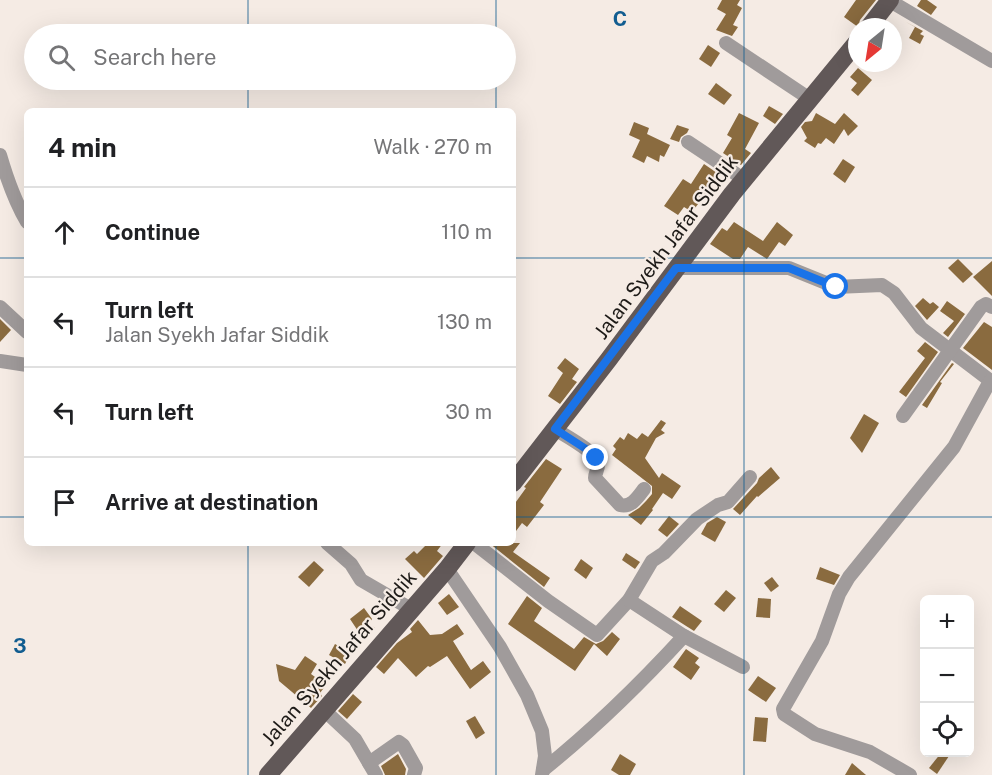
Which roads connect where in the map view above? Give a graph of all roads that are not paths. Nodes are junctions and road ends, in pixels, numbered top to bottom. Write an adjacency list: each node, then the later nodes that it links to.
1 (890, 0): 2 (main road); 5 (street)
2 (876, 18)
3 (726, 43): 6 (street)
4 (848, 53): 6 (main road, Jalan Syekh Jafar Siddik)
5 (992, 61)
6 (810, 99): 9 (main road, Jalan Syekh Jafar Siddik)
7 (688, 141): 9 (street)
8 (0, 155): 10 (street)
9 (744, 180): 11 (main road, Jalan Syekh Jafar Siddik)
10 (24, 217)
11 (676, 268): 15 (street); 20 (main road, Jalan Syekh Jafar Siddik)
12 (0, 307): 14 (street)
13 (992, 307): 15 (street)
14 (24, 329)
15 (950, 350): 18 (street); 19 (street)
16 (0, 361): 17 (street)
17 (24, 365)
18 (991, 381): 37 (street)
19 (903, 416)
20 (555, 429): 21 (main road, Jalan Syekh Jafar Siddik); 23 (street)
21 (516, 475)
22 (750, 477): 28 (street)
23 (644, 489)
24 (330, 546): 29 (street)
25 (465, 546): 27 (main road, Jalan Syekh Jafar Siddik)
26 (478, 546): 28 (street)
27 (447, 569): 29 (main road, Jalan Syekh Jafar Siddik); 34 (street)
28 (629, 600): 30 (street)
29 (411, 609): 32 (main road, Jalan Syekh Jafar Siddik)
30 (684, 636): 31 (street); 34 (street)
31 (743, 667)
32 (324, 710): 33 (street); 35 (main road, Jalan Syekh Jafar Siddik)
33 (373, 769): 36 (street)
34 (542, 772)
35 (268, 775)
36 (414, 775)
37 (910, 775)

